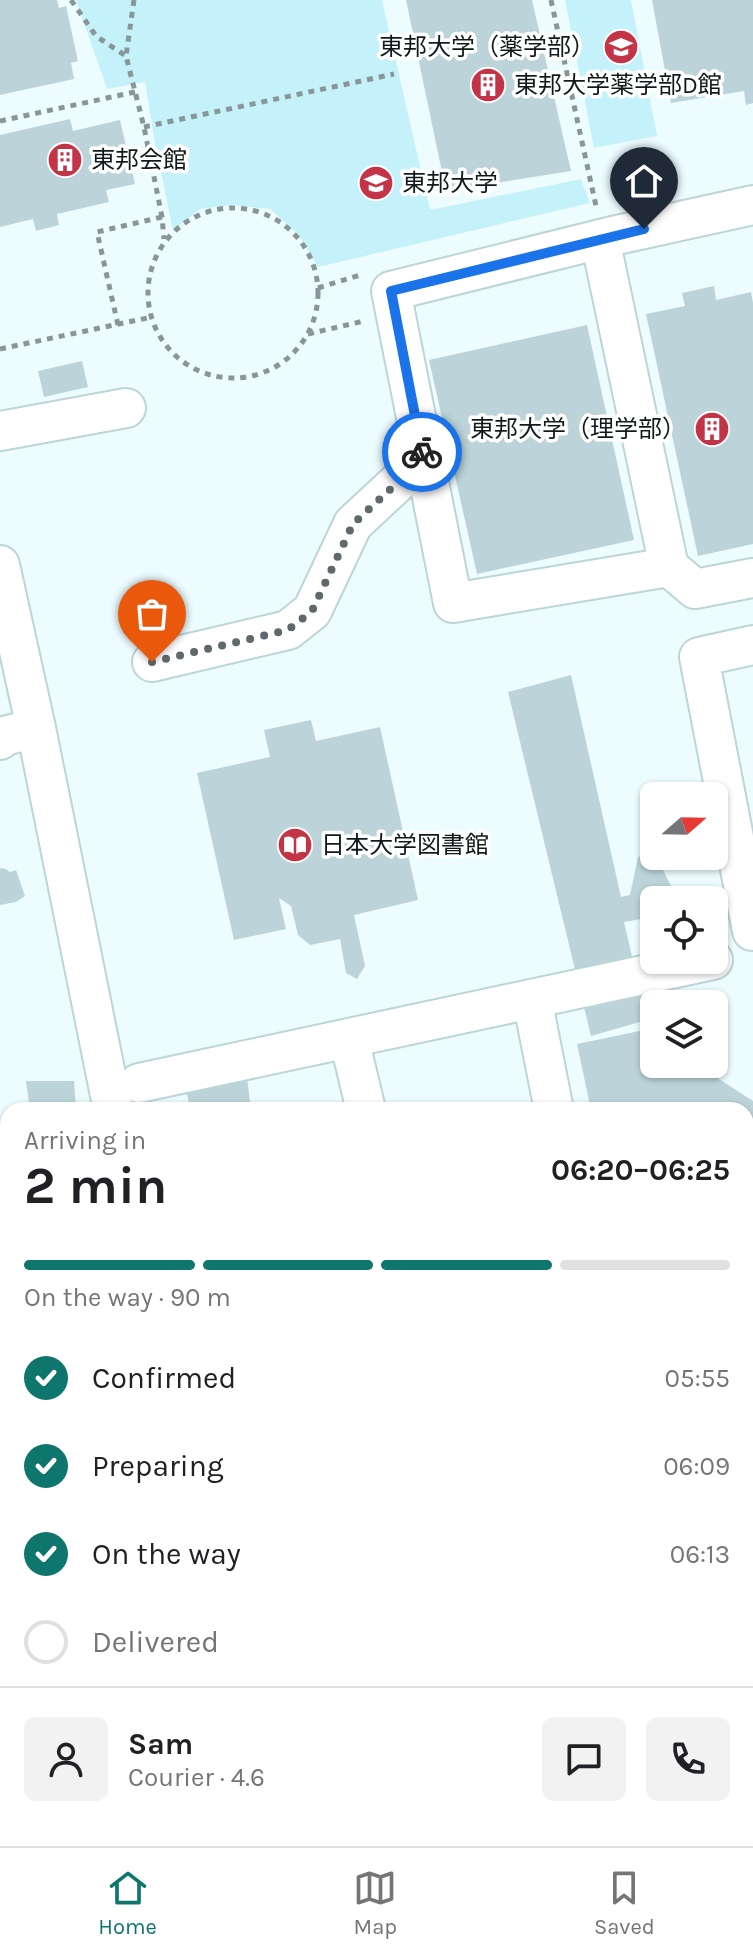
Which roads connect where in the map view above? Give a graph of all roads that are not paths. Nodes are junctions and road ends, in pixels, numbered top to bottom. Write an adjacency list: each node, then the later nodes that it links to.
1 (753, 205): 2 (street)
2 (599, 227): 5 (street); 7 (street)
3 (126, 408): 4 (street)
4 (0, 431)
5 (424, 458): 7 (street); 10 (street)
6 (0, 565): 11 (street)
7 (669, 567): 8 (street)
8 (753, 578)
9 (753, 645): 13 (street)
10 (152, 662)
11 (36, 728): 12 (street); 19 (street)
12 (0, 740)
13 (752, 931)
14 (728, 957): 15 (street)
15 (753, 958)
16 (649, 974): 17 (street)
17 (532, 999): 18 (street); 21 (street)
18 (349, 1039): 19 (street); 20 (street)
19 (126, 1097)
20 (362, 1102)
21 (552, 1102)

